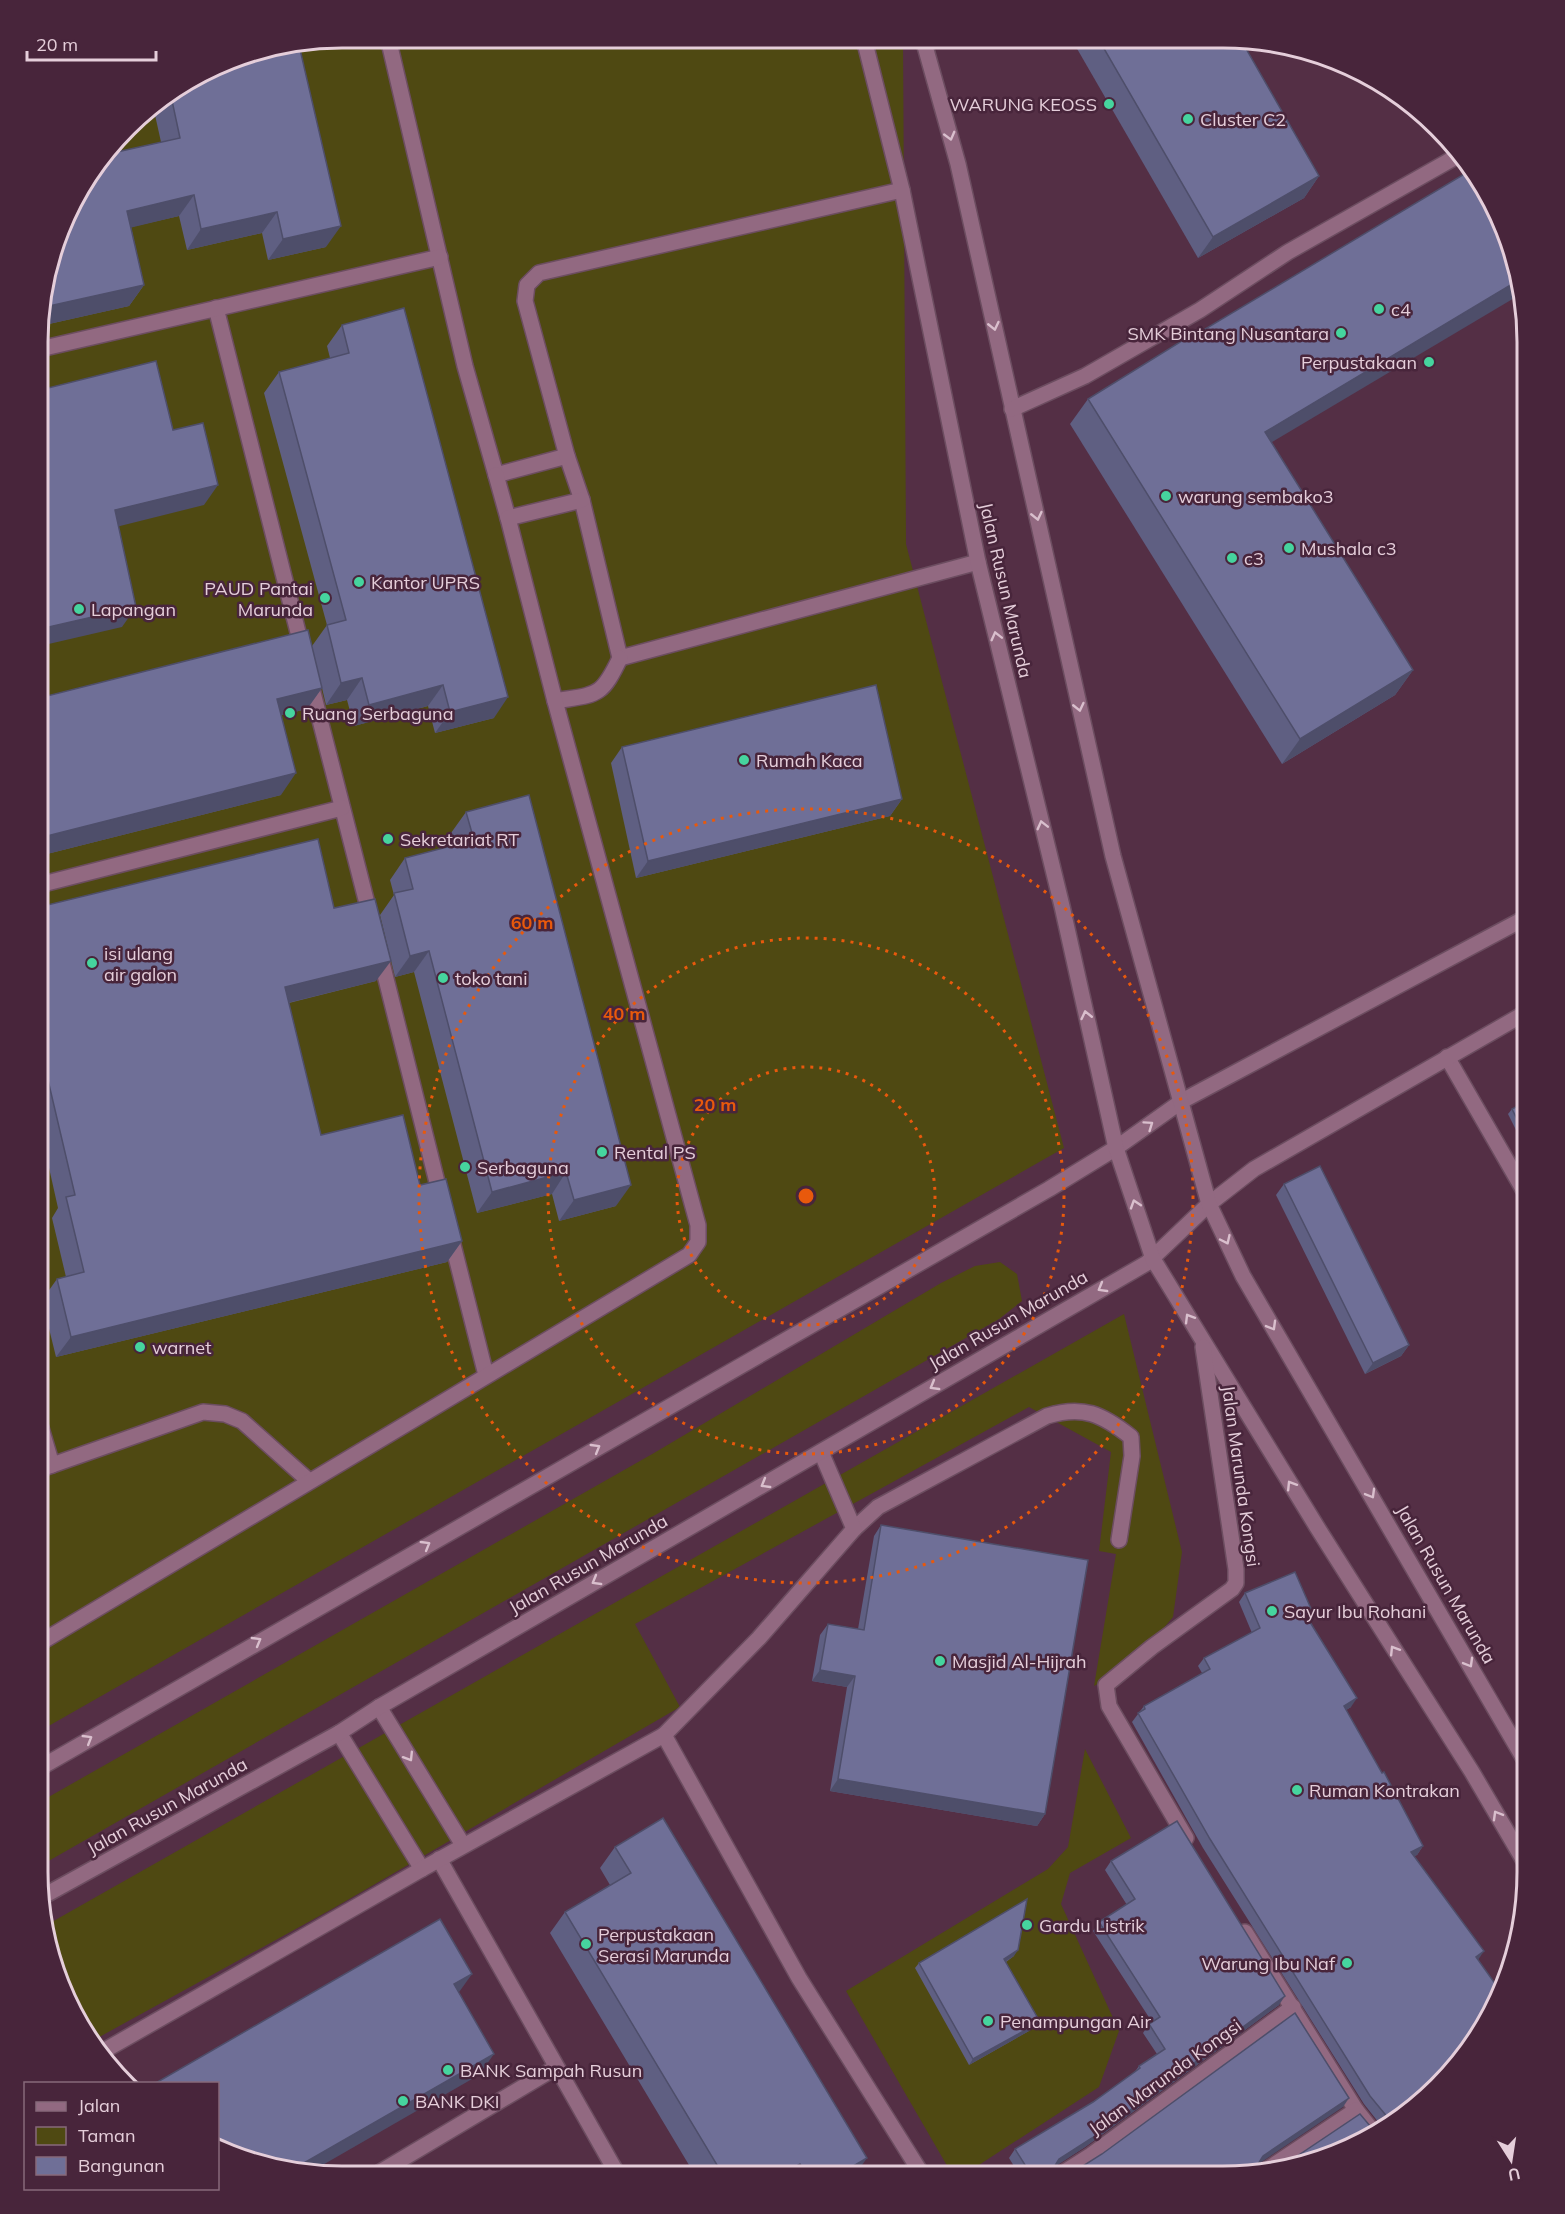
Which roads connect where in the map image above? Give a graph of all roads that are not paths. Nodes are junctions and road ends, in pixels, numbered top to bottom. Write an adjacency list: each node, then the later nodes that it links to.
1 (390, 48): 6 (street)
2 (866, 48): 5 (street, Jalan Rusun Marunda)
3 (926, 48): 9 (street, Jalan Rusun Marunda, one-way to 9)
4 (1453, 159): 9 (street)
5 (902, 190): 10 (street); 14 (street, Jalan Rusun Marunda)
6 (440, 257): 7 (street); 11 (street)
7 (216, 308): 8 (street); 17 (street)
8 (48, 347)
9 (1012, 409): 22 (street, Jalan Rusun Marunda, one-way to 22)
10 (567, 456): 11 (street); 12 (street)
11 (496, 475): 13 (street)
12 (582, 500): 13 (street); 15 (street)
13 (508, 518): 16 (street)
14 (978, 562): 15 (street); 23 (street, Jalan Rusun Marunda, one-way to 14)
15 (620, 658): 16 (street)
16 (555, 701): 28 (street)
17 (342, 808): 18 (street); 28 (street)
18 (48, 883)
19 (1517, 922): 22 (street)
20 (1517, 1018): 21 (street)
21 (1447, 1057): 24 (street); 25 (street)
22 (1182, 1101): 23 (street, one-way to 22); 25 (street, Jalan Rusun Marunda)
23 (1116, 1148): 26 (street, Jalan Rusun Marunda, one-way to 23); 39 (street, one-way to 23)
24 (1517, 1167)
25 (1209, 1204): 26 (street, Jalan Rusun Marunda); 38 (street, Jalan Rusun Marunda, one-way to 38)
26 (1153, 1259): 27 (street, one-way to 26); 29 (street, Jalan Rusun Marunda, one-way to 29)
27 (1201, 1339): 41 (street, one-way to 27); 42 (street, Jalan Marunda Kongsi)
28 (486, 1375): 31 (street)
29 (821, 1452): 32 (street); 35 (street, Jalan Rusun Marunda, one-way to 35)
30 (48, 1466): 31 (street)
31 (308, 1480): 34 (street)
32 (854, 1529): 33 (street); 37 (street)
33 (1119, 1540)
34 (48, 1638)
35 (379, 1707): 36 (street, Jalan Rusun Marunda); 40 (street, one-way to 40)
36 (339, 1733): 44 (street); 45 (street, Jalan Rusun Marunda)
37 (664, 1735): 40 (street); 55 (street)
38 (1517, 1747)
39 (48, 1762)
40 (464, 1845): 43 (street)
41 (1517, 1849)
42 (1195, 1853)
43 (439, 1859): 44 (street); 49 (street)
44 (422, 1869): 48 (street)
45 (49, 1893)
46 (1238, 1921): 47 (street)
47 (1293, 2007): 50 (street); 56 (street, Jalan Marunda Kongsi)
48 (108, 2049)
49 (555, 2068): 53 (street); 54 (street)
50 (1356, 2110): 51 (street); 52 (street)
51 (1370, 2127)
52 (1282, 2160)
53 (390, 2166)
54 (613, 2166)
55 (917, 2166)
56 (1074, 2166)

